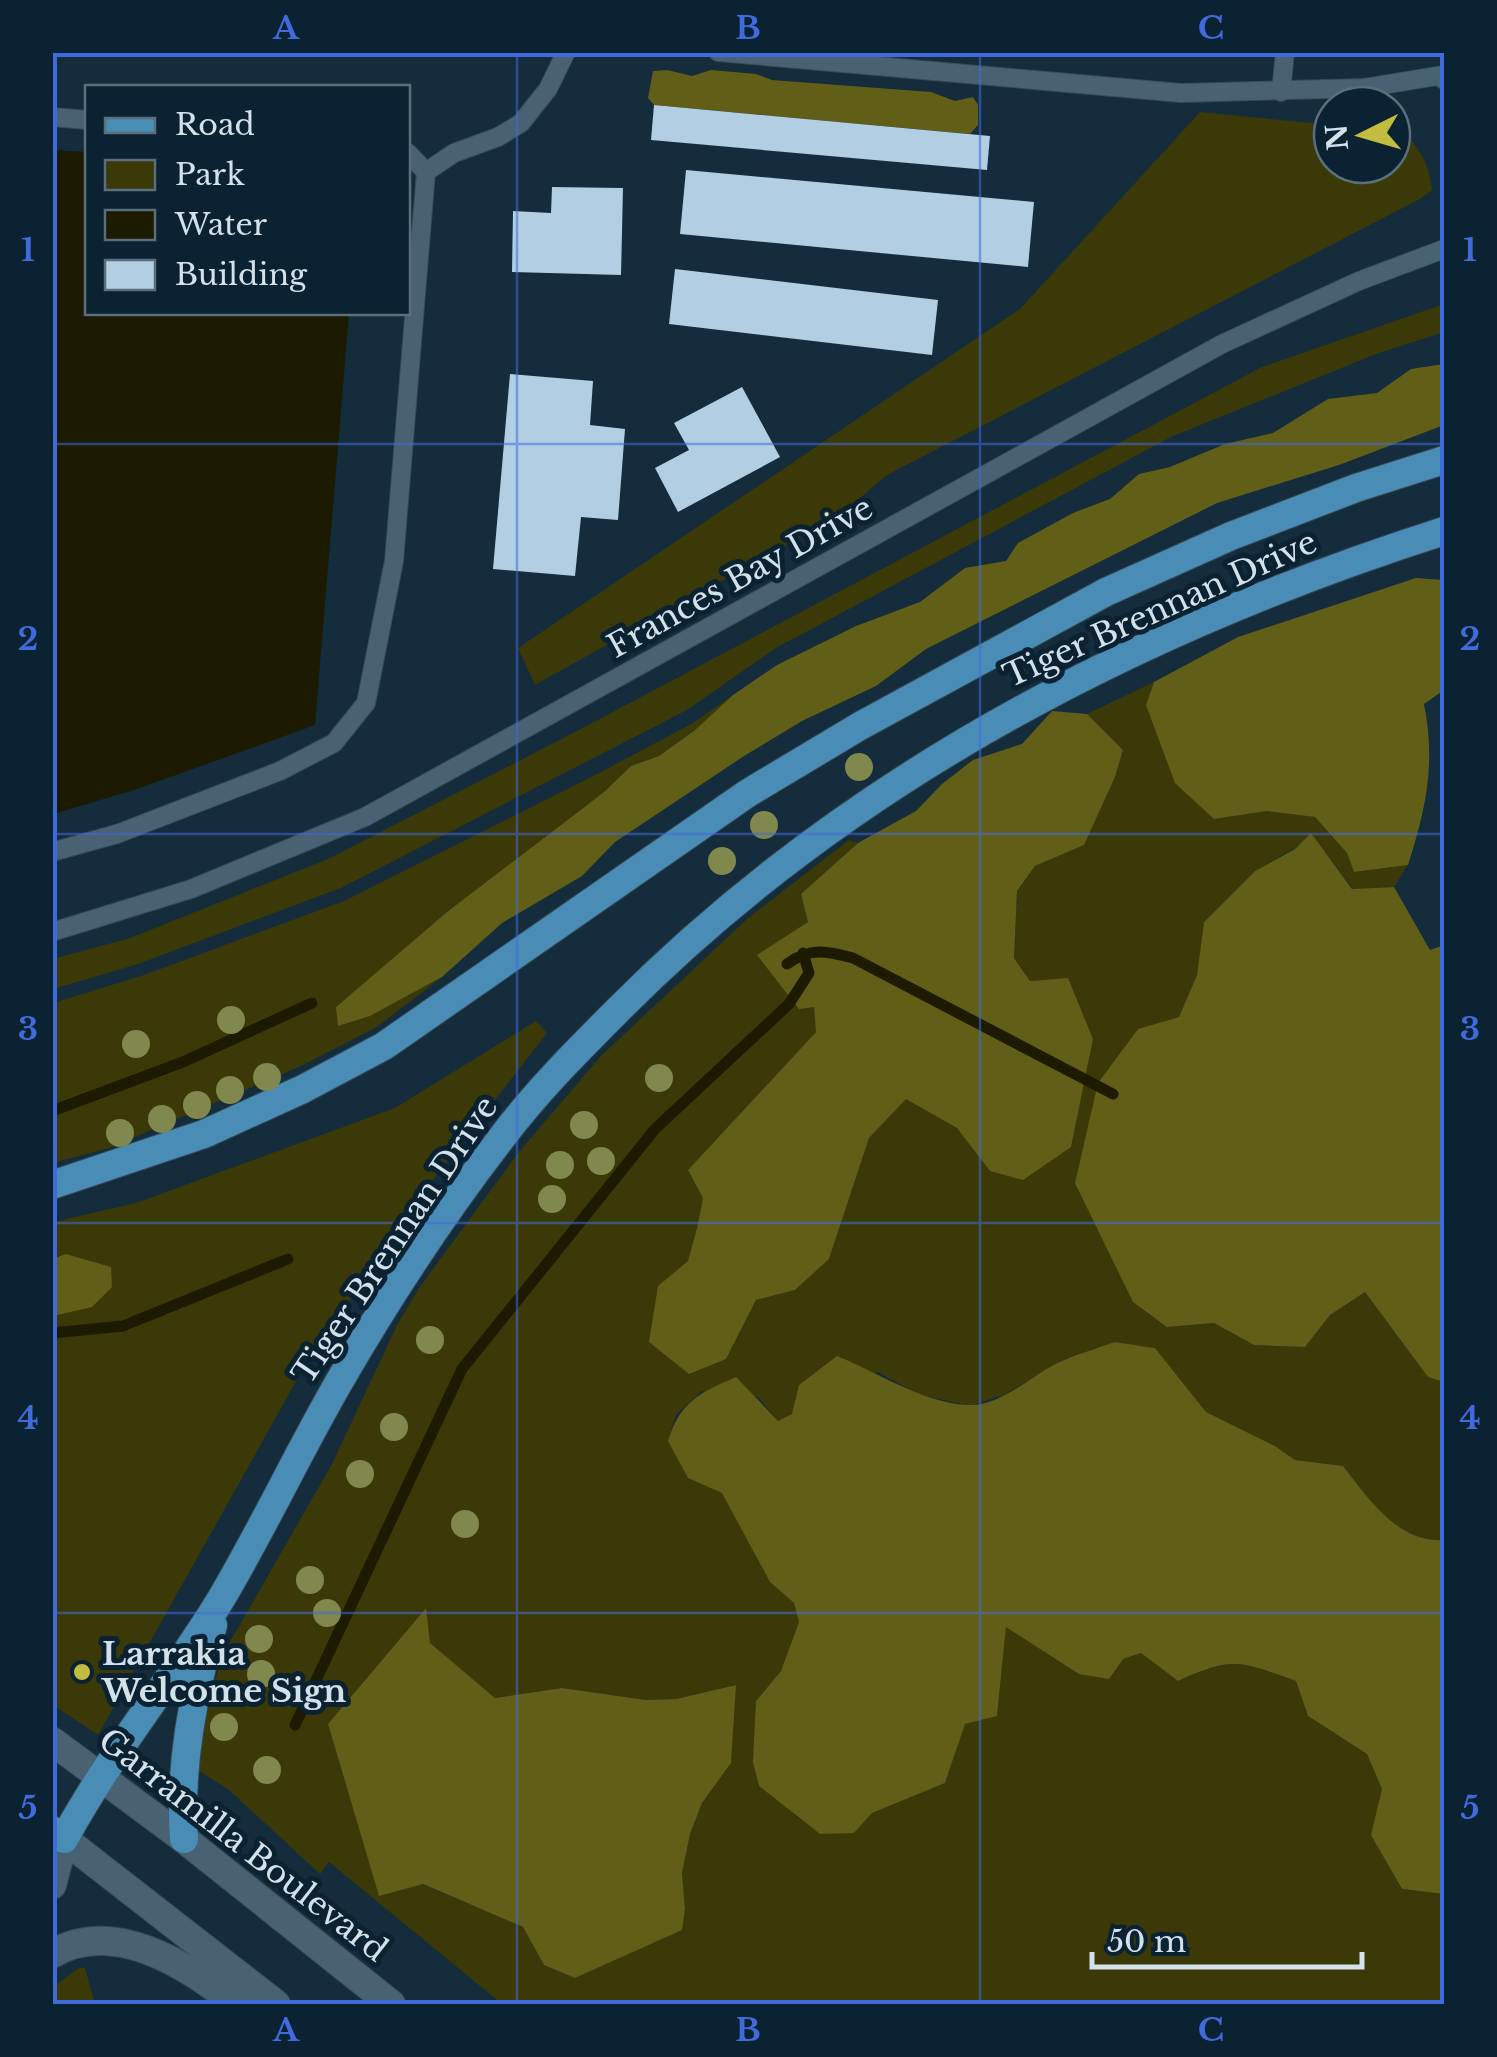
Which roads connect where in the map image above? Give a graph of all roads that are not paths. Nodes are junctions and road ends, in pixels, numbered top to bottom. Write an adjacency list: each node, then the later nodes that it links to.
1 (566, 52): 9 (lane)
2 (718, 52): 5 (lane)
3 (1285, 52): 5 (lane)
4 (1444, 77): 5 (lane)
5 (1281, 92)
6 (52, 117): 7 (lane)
7 (85, 120)
8 (410, 155): 9 (lane)
9 (426, 172): 13 (lane)
10 (1444, 248): 14 (lane, Frances Bay Drive)
11 (1444, 460): 15 (main road, Tiger Brennan Drive)
12 (1444, 531): 16 (main road, Tiger Brennan Drive)
13 (52, 852)
14 (52, 932)
15 (52, 1185)
16 (220, 1599): 19 (main road, Tiger Brennan Drive); 21 (main road)
17 (62, 1749): 18 (street); 19 (street, Garramilla Boulevard)
18 (52, 1777)
19 (100, 1778): 20 (main road, Tiger Brennan Drive); 21 (street, Garramilla Boulevard)
20 (58, 1834): 22 (street); 25 (street)
21 (184, 1839): 26 (street, Garramilla Boulevard)
22 (52, 1886)
23 (52, 1954): 24 (street)
24 (236, 2004)
25 (276, 2004)
26 (391, 2004)

